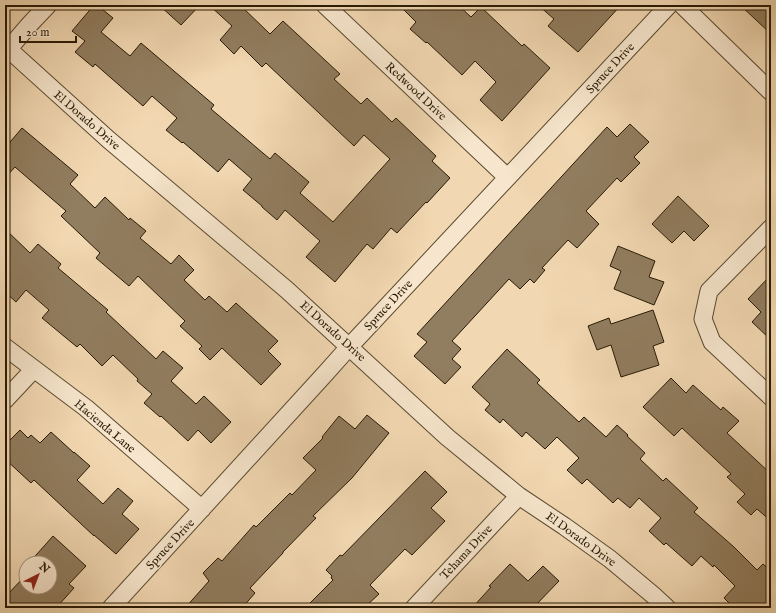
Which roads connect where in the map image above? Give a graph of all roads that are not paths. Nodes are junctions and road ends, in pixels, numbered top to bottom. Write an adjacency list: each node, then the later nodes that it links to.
1 (48, 5): 5 (street)
2 (325, 5): 7 (street, Redwood Drive)
3 (669, 5): 7 (street, Spruce Drive)
4 (682, 5): 6 (street)
5 (6, 49): 9 (street, El Dorado Drive)
6 (771, 92)
7 (507, 177): 9 (street, Spruce Drive)
8 (771, 228): 12 (street)
9 (350, 346): 14 (street, El Dorado Drive); 15 (street, Spruce Drive)
10 (5, 347): 11 (street, Hacienda Lane)
11 (34, 369): 13 (street); 15 (street, Hacienda Lane)
12 (771, 397)
13 (5, 400)
14 (520, 496): 17 (street, Tehama Drive); 18 (street, El Dorado Drive)
15 (202, 509): 16 (street, Spruce Drive)
16 (111, 608)
17 (414, 608)
18 (667, 608)

